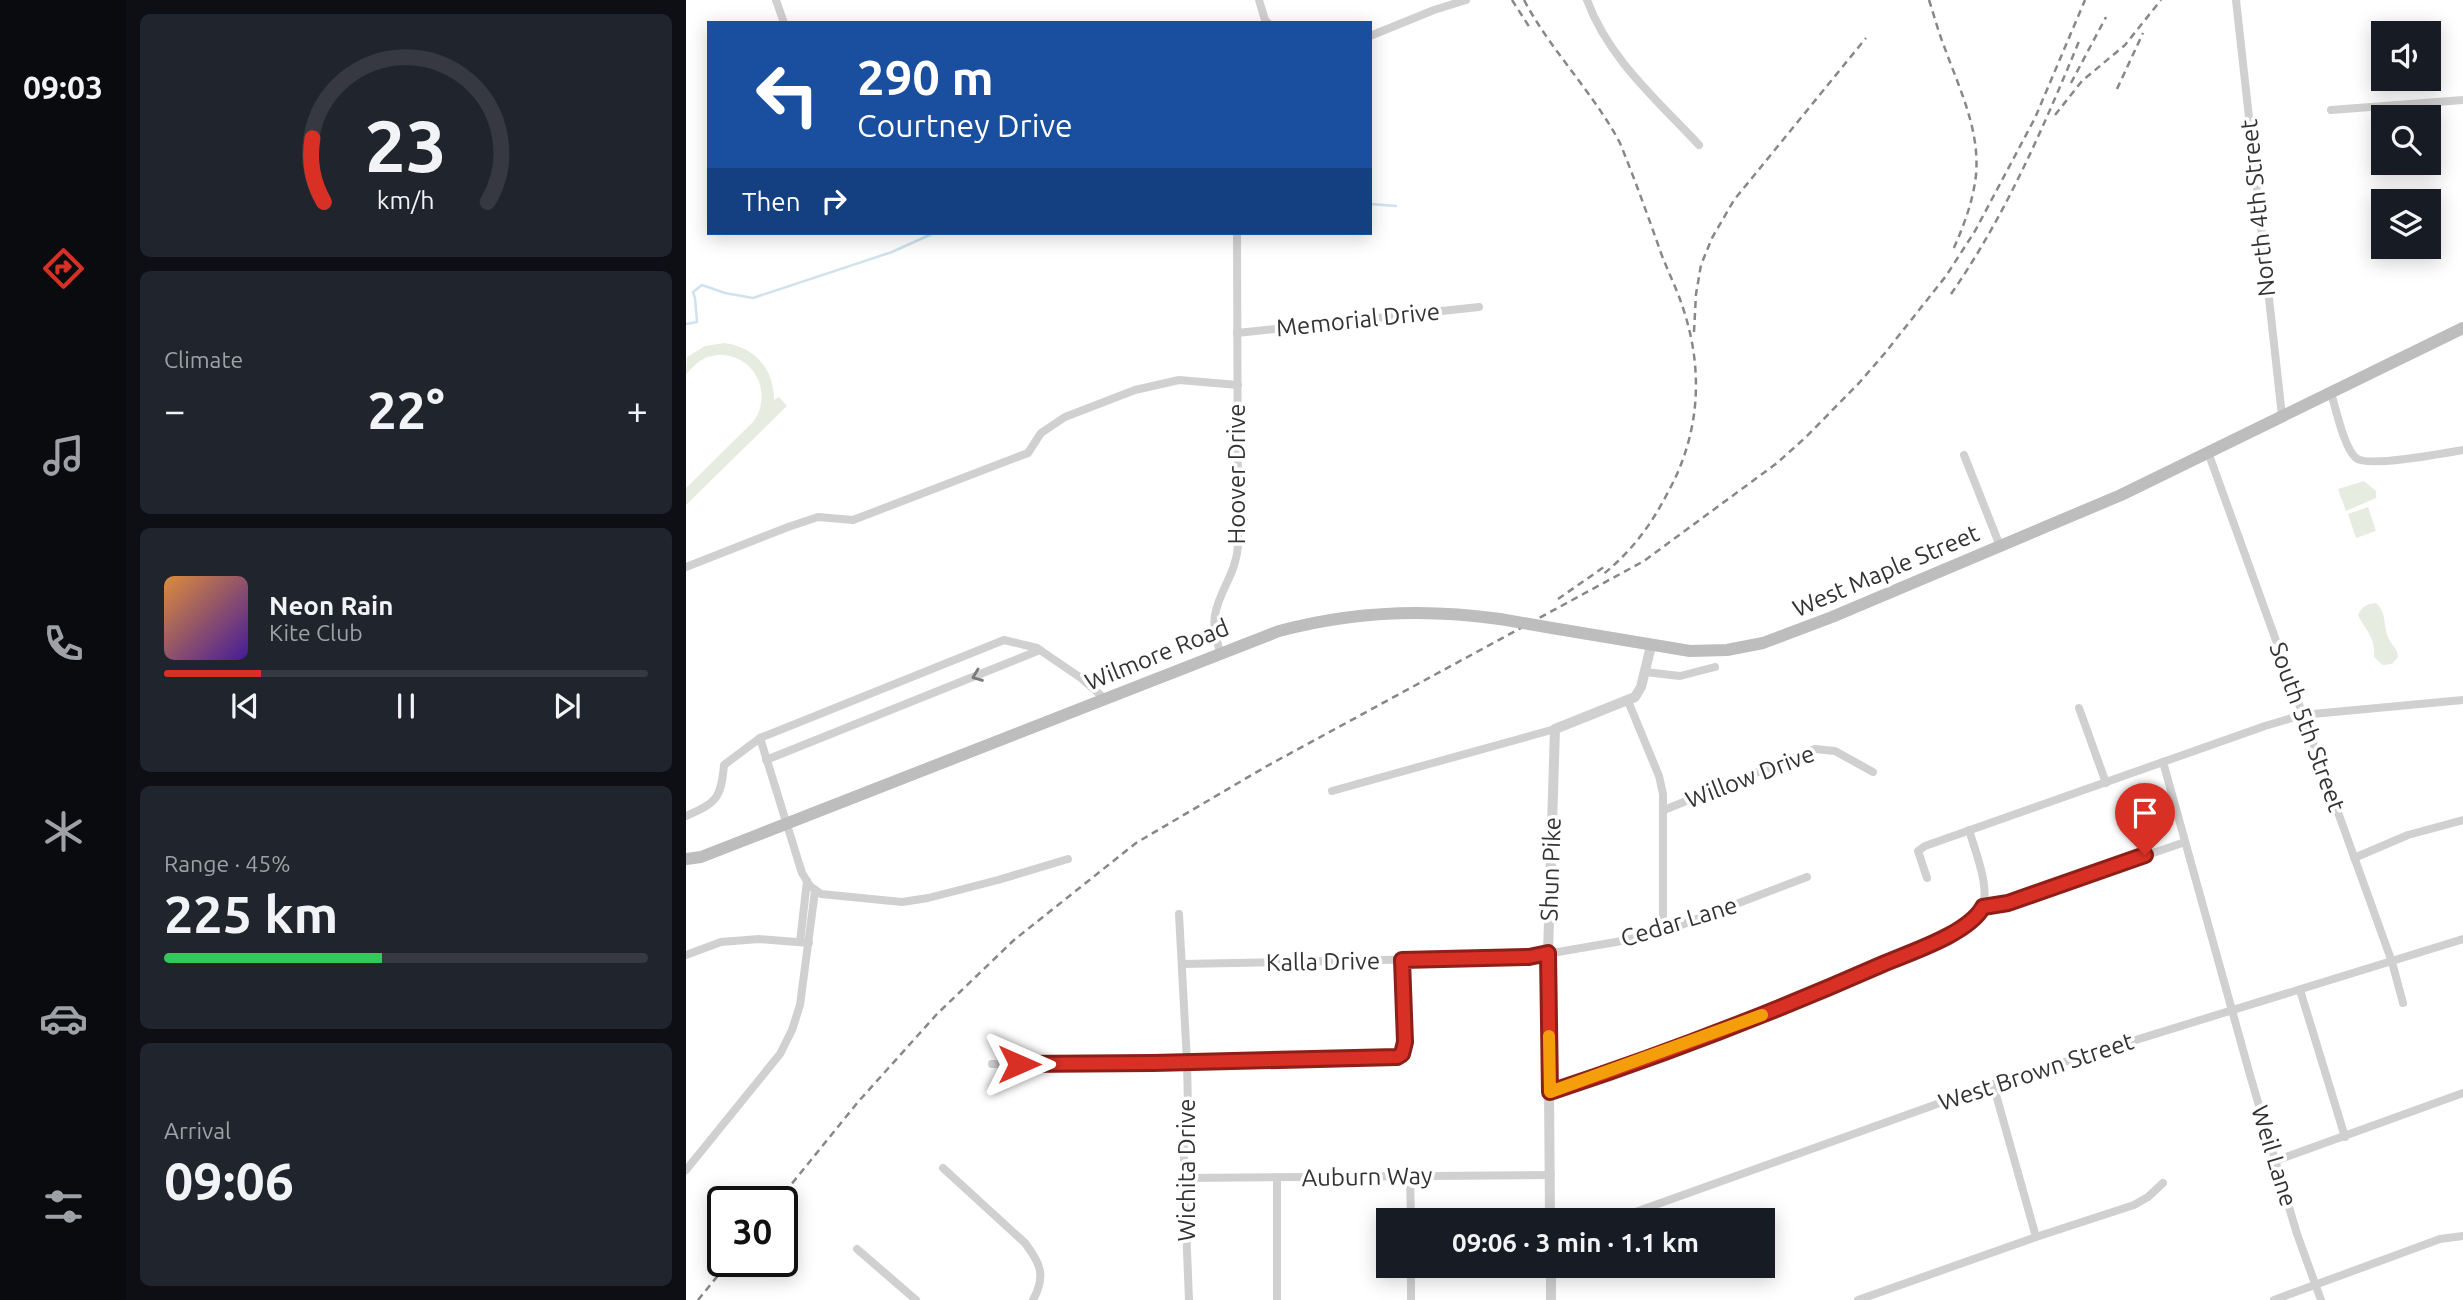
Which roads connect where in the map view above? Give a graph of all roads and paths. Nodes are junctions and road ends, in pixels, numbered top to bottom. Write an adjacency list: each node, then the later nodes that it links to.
1 (776, 0): 6 (street)
2 (1259, 0): 7 (street)
3 (1466, 0): 8 (street)
4 (1587, 0): 11 (street)
5 (2236, 0): 18 (street, North 4th Street)
6 (783, 21)
7 (1266, 21)
8 (1372, 35)
9 (2463, 100): 10 (street)
10 (2331, 110)
11 (1699, 145)
12 (1237, 235): 15 (street, Hoover Drive)
13 (1479, 307): 15 (street, Memorial Drive)
14 (2463, 328): 17 (main road, West Maple Street)
15 (1237, 332): 16 (street, Hoover Drive)
16 (1238, 386): 23 (street); 26 (street, Hoover Drive)
17 (2331, 393): 18 (main road, West Maple Street); 19 (street)
18 (2282, 416): 20 (main road, West Maple Street)
19 (2463, 450)
20 (2208, 452): 22 (main road, West Maple Street); 33 (street, South 5th Street)
21 (1964, 455): 22 (street)
22 (2000, 546): 24 (main road, West Maple Street)
23 (686, 568)
24 (1651, 646): 26 (main road, Wilmore Road, bridge); 28 (street)
25 (1040, 650): 29 (street); 35 (street); 36 (street, one-way to 36)
26 (1220, 653): 29 (main road, Wilmore Road)
27 (1715, 667): 28 (street)
28 (1645, 672): 31 (street)
29 (1105, 699): 44 (main road, Wilmore Road)
30 (2463, 700): 33 (street)
31 (1628, 701): 34 (street); 41 (street)
32 (2079, 708): 39 (street)
33 (2302, 715): 37 (street); 48 (street, South 5th Street)
34 (1555, 729): 40 (street); 61 (street, Shun Pike)
35 (760, 738): 36 (street); 42 (street)
36 (766, 760): 44 (street)
37 (2163, 762): 39 (street); 46 (street, Weil Lane)
38 (1873, 772): 41 (street, Willow Drive)
39 (2106, 783): 45 (street)
40 (1332, 791)
41 (1664, 810): 58 (street)
42 (686, 816)
43 (2463, 820): 48 (street)
44 (785, 824): 47 (main road, Wilmore Road); 54 (street)
45 (1969, 830): 53 (street); 56 (street)
46 (2185, 842): 56 (street); 68 (street, Weil Lane)
47 (701, 857): 49 (main road, Wilmore Road); 51 (main road, Wilmore Road)
48 (2354, 858): 64 (street, South 5th Street)
49 (686, 859)
50 (1068, 859): 55 (street)
51 (686, 867)
52 (1807, 877): 58 (street, Cedar Lane)
53 (1927, 878)
54 (807, 881): 55 (street); 60 (street)
55 (815, 891): 60 (street)
56 (1983, 907): 72 (street)
57 (1180, 914): 65 (street, Wichita Drive)
58 (1663, 932): 61 (street, Cedar Lane)
59 (2463, 939): 64 (street, West Brown Street)
60 (804, 943): 62 (street); 77 (street)
61 (1548, 953): 63 (street, Kalla Drive); 72 (street, Shun Pike)
62 (686, 955)
63 (1402, 960): 65 (street, Kalla Drive); 69 (street)
64 (2392, 962): 66 (street, West Brown Street); 67 (street, South 5th Street)
65 (1182, 964): 69 (street, Wichita Drive)
66 (2300, 990): 68 (street, West Brown Street); 74 (street)
67 (2403, 1003)
68 (2233, 1010): 71 (street, West Brown Street); 75 (street, Weil Lane)
69 (1188, 1062): 70 (street); 80 (street, Wichita Drive)
70 (992, 1064)
71 (1993, 1084): 85 (street, West Brown Street); 87 (street)
72 (1550, 1092): 78 (street, Shun Pike)
73 (2463, 1093): 74 (street)
74 (2344, 1137): 75 (street)
75 (2275, 1161): 91 (street, Weil Lane)
76 (943, 1168): 93 (street)
77 (686, 1170)
78 (1550, 1175): 79 (street, Auburn Way); 84 (street, Shun Pike)
79 (1410, 1177): 81 (street, Auburn Way); 83 (street)
80 (1184, 1178): 81 (street, Auburn Way); 94 (street, Wichita Drive)
81 (1277, 1178): 95 (street)
82 (2163, 1183): 87 (street)
83 (1411, 1208)
84 (1550, 1208)
85 (1647, 1208)
86 (2463, 1236): 91 (street)
87 (2036, 1237): 98 (street)
88 (857, 1249): 92 (street)
89 (1411, 1278): 96 (street)
90 (1550, 1278): 97 (street)
91 (2315, 1285): 99 (street); 100 (street, Weil Lane)
92 (916, 1300)
93 (1033, 1300)
94 (1189, 1300)
95 (1278, 1300)
96 (1411, 1300)
97 (1551, 1300)
98 (1858, 1300)
99 (2274, 1300)
100 (2321, 1300)

